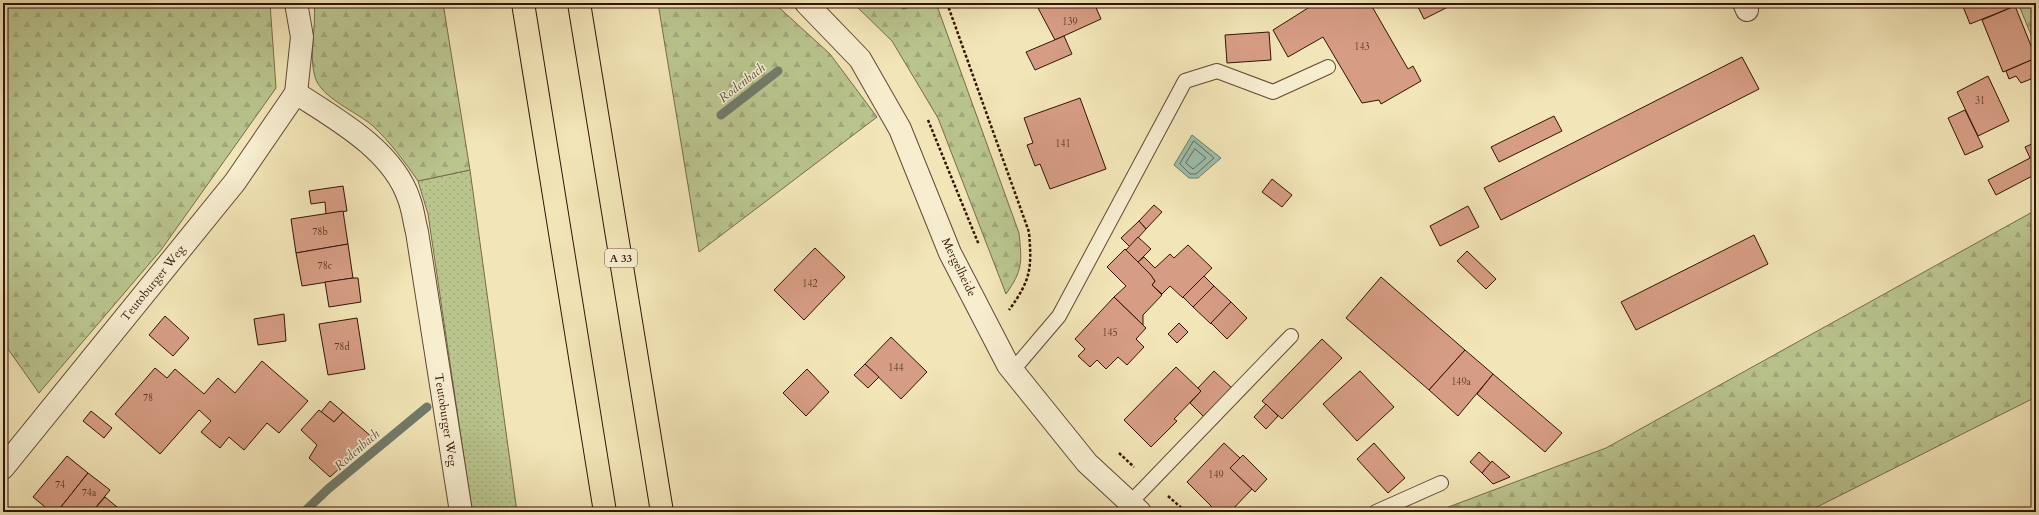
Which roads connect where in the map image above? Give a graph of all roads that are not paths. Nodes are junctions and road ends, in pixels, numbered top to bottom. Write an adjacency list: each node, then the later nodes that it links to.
1 (296, 3): 6 (street, Teutoburger Weg)
2 (523, 3): 13 (highway)
3 (579, 3): 14 (highway, A 33)
4 (806, 3): 8 (street, Mergelheide)
5 (1328, 67): 8 (lane)
6 (296, 93): 9 (street, Teutoburger Weg); 12 (street, Teutoburger Weg)
7 (1291, 336): 11 (lane)
8 (1013, 370): 11 (street, Mergelheide)
9 (3, 468)
10 (1441, 484): 15 (lane)
11 (1135, 508)
12 (461, 512)
13 (605, 512)
14 (662, 512)
15 (1376, 512)

